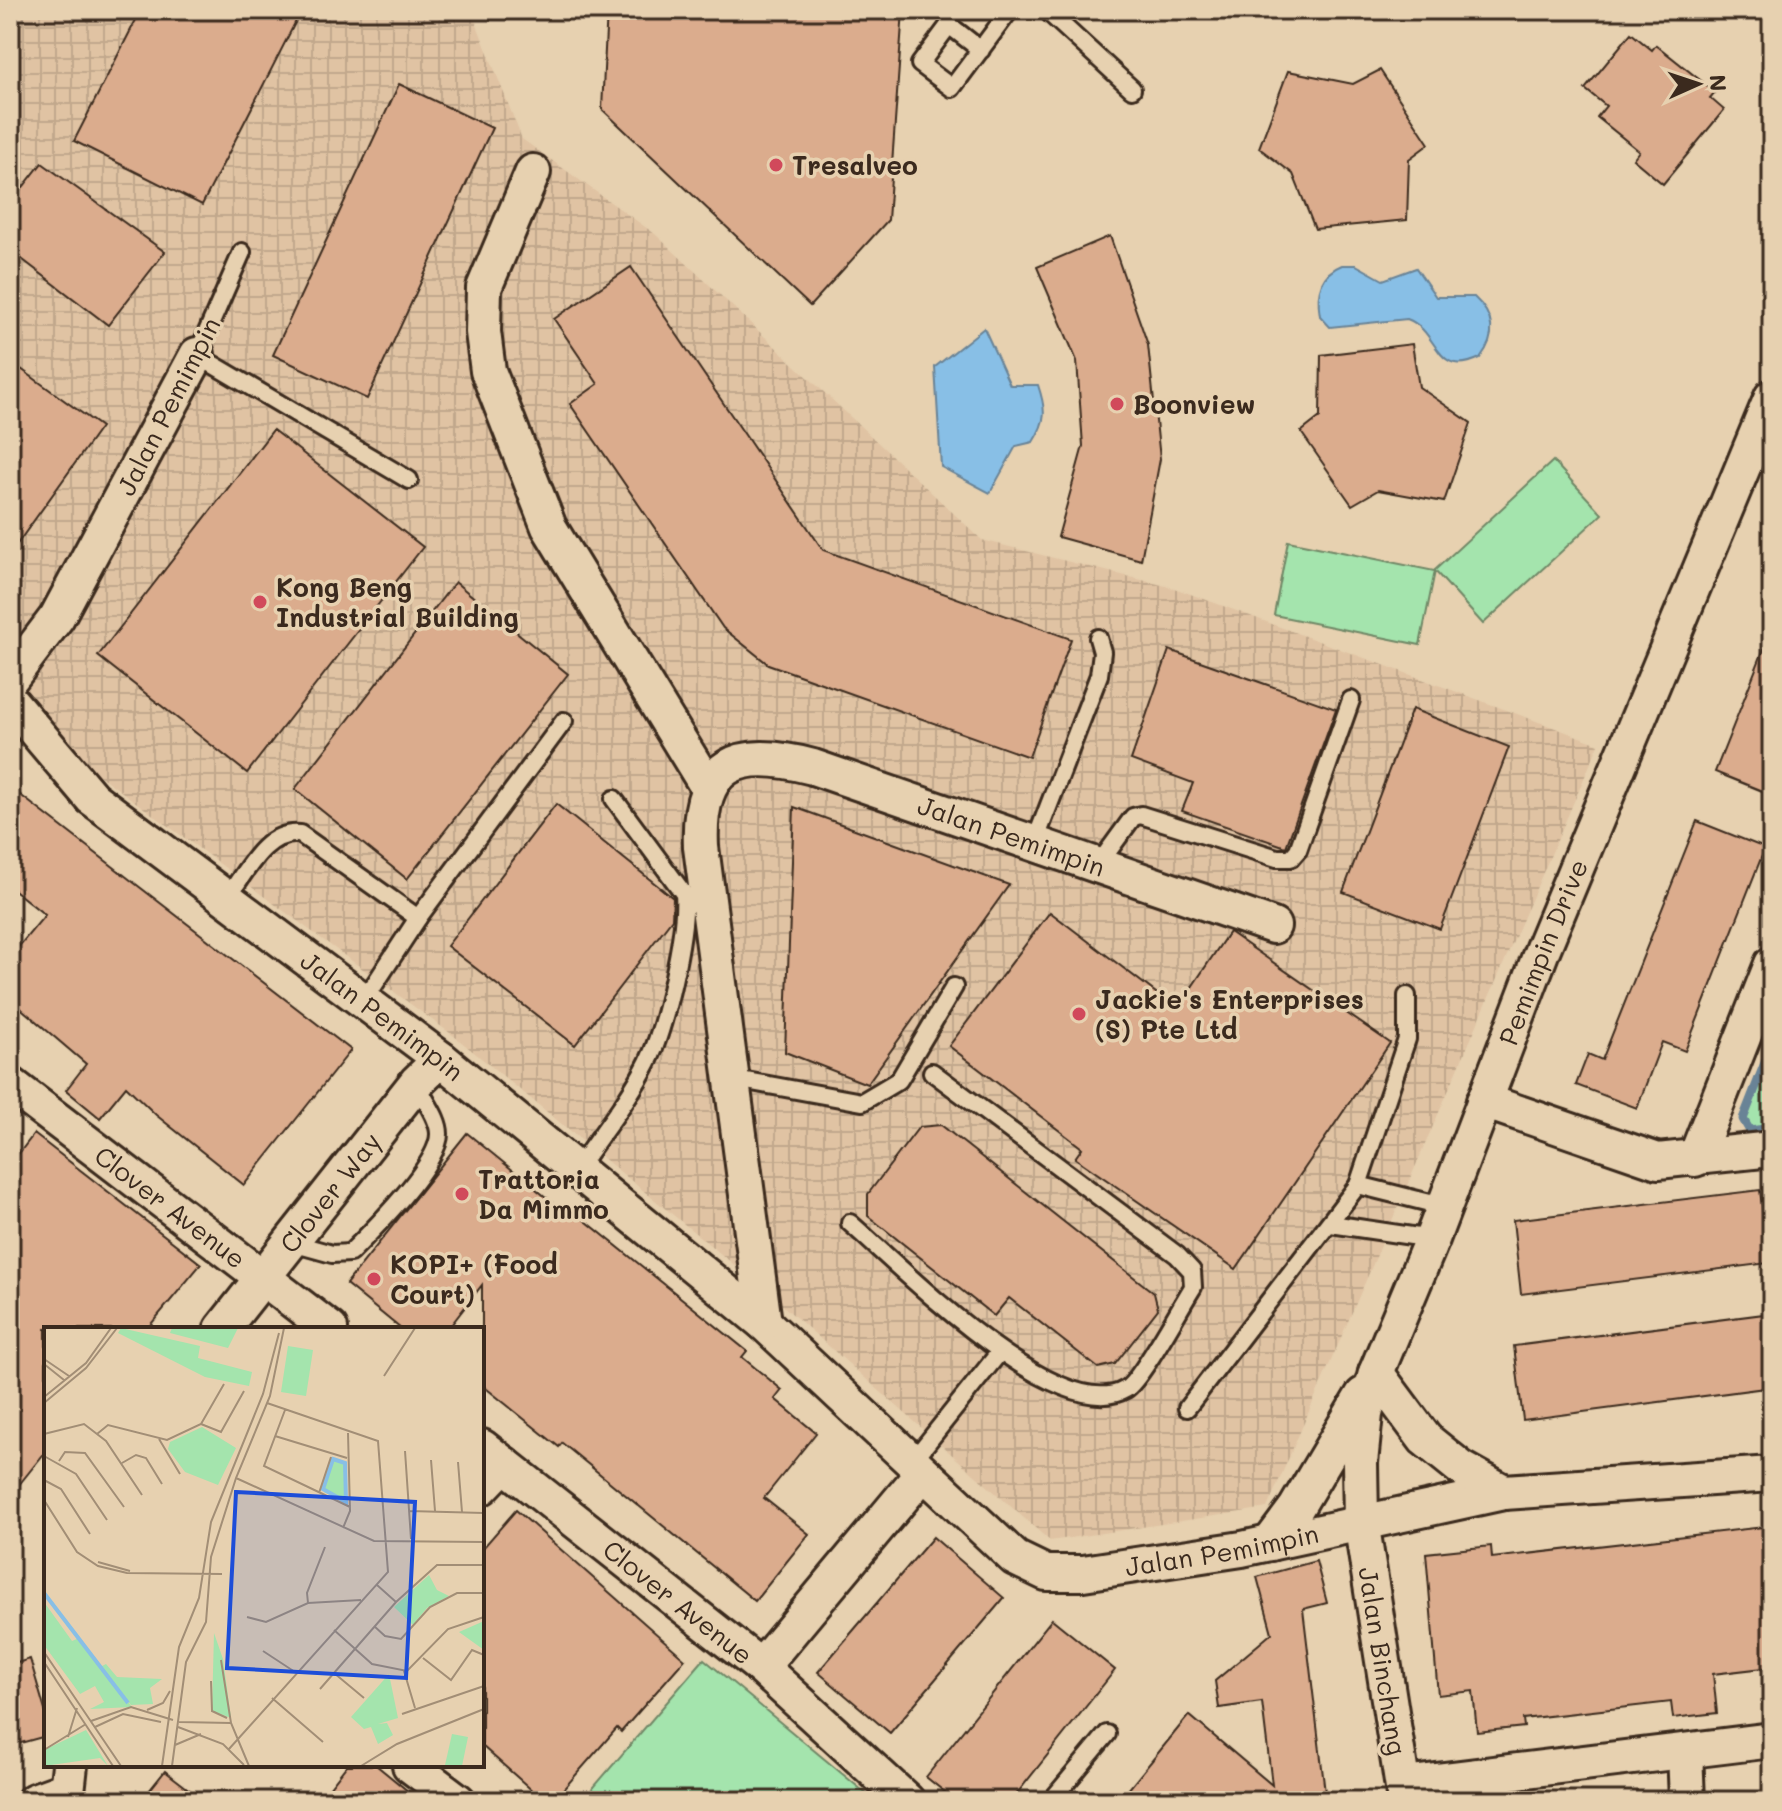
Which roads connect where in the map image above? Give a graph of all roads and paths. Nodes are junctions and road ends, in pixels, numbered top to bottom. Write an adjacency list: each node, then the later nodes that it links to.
1 (1010, 10): 3 (lane)
2 (1046, 10): 4 (lane)
3 (981, 50): 3 (lane)
4 (1132, 89)
5 (533, 172): 15 (street)
6 (242, 252): 7 (lane, Jalan Pemimpin)
7 (197, 355): 9 (lane); 11 (street, Jalan Pemimpin)
8 (1772, 397): 30 (street, Pemimpin Drive)
9 (409, 480)
10 (1098, 638): 17 (lane)
11 (10, 679)
12 (1351, 700): 18 (lane)
13 (10, 701): 19 (street, Jalan Pemimpin)
14 (564, 721): 20 (lane)
15 (707, 786): 17 (street, Jalan Pemimpin); 28 (street)
16 (614, 799): 33 (lane)
17 (1034, 844): 18 (street, Jalan Pemimpin)
18 (1098, 865): 21 (street, Jalan Pemimpin)
19 (226, 899): 20 (lane); 25 (street, Jalan Pemimpin)
20 (418, 918): 25 (lane)
21 (1273, 926)
22 (1772, 964): 32 (street)
23 (954, 987): 28 (lane)
24 (1407, 996): 34 (lane)
25 (363, 1002): 26 (street, Jalan Pemimpin)
26 (429, 1070): 33 (street, Jalan Pemimpin); 39 (street, Clover Way); 39 (lane)
27 (932, 1072): 44 (lane)
28 (730, 1078): 41 (street)
29 (11, 1086): 40 (street, Clover Avenue)
30 (1484, 1101): 32 (street); 35 (street, Pemimpin Drive)
31 (1772, 1149): 32 (street)
32 (1695, 1159)
33 (576, 1171): 41 (street, Jalan Pemimpin)
34 (1358, 1185): 35 (lane); 37 (lane)
35 (1442, 1206): 38 (street, Pemimpin Drive)
36 (850, 1223): 44 (lane)
37 (1331, 1224): 38 (lane); 46 (lane)
38 (1432, 1239): 45 (street, Pemimpin Drive)
39 (292, 1243): 40 (street, Clover Way)
40 (266, 1277): 42 (street, Clover Way); 43 (street, Clover Avenue)
41 (764, 1323): 48 (street, Jalan Pemimpin)
42 (224, 1327)
43 (328, 1327)
44 (999, 1353): 48 (lane)
45 (1376, 1373): 50 (street); 51 (street, Pemimpin Drive); 52 (street)
46 (1187, 1408)
47 (489, 1466): 53 (street, Clover Avenue)
48 (917, 1469): 52 (street, Jalan Pemimpin); 53 (street, Clover Avenue)
49 (1772, 1474): 50 (street, Jalan Pemimpin)
50 (1504, 1492): 51 (street, Jalan Pemimpin)
51 (1361, 1521): 52 (street, Jalan Pemimpin); 59 (street, Jalan Binchang)
52 (1270, 1543)
53 (761, 1667): 62 (street, Clover Avenue)
54 (1107, 1734): 63 (lane)
55 (1772, 1740): 56 (street)
56 (1685, 1751): 59 (street); 64 (street)
57 (413, 1767): 61 (street)
58 (68, 1785): 60 (street)
59 (1404, 1793)
60 (34, 1801)
61 (458, 1801)
62 (907, 1801)
63 (1051, 1801)
64 (1687, 1801)

